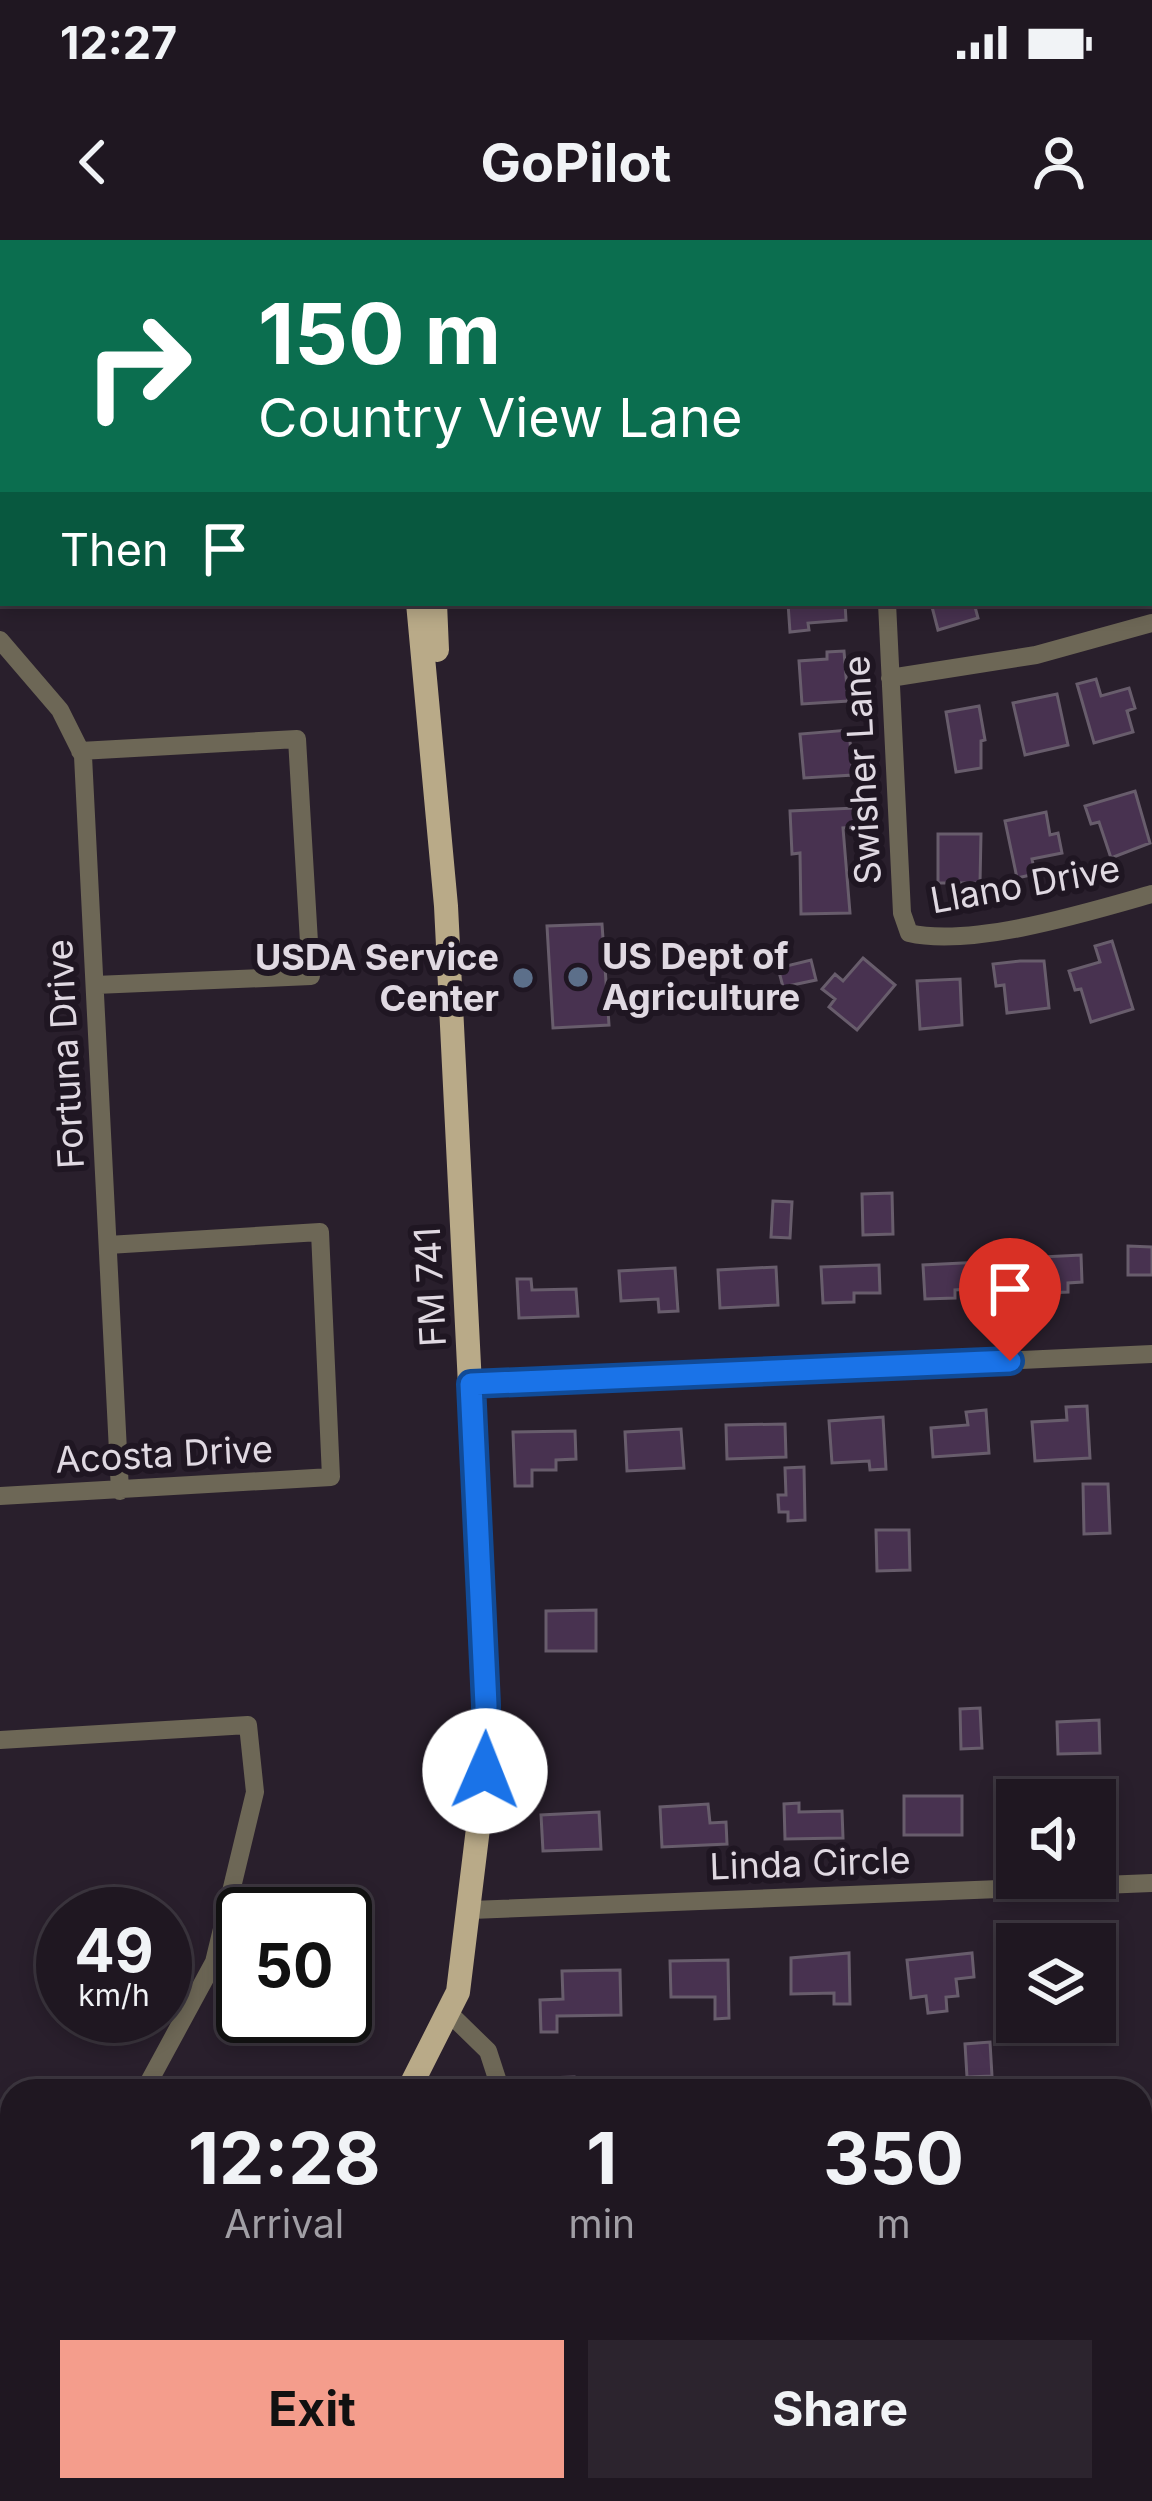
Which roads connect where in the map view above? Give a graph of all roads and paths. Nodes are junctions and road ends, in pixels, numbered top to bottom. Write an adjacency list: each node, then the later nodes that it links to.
1 (418, 606): 8 (main road, FM 741 / FM 741)
2 (435, 606): 8 (main road, FM 741 / FM 741)
3 (886, 606): 6 (street, Swisher Lane)
4 (1152, 623): 6 (street)
5 (0, 640): 7 (street, Fortuna Drive)
6 (890, 678): 10 (street, Swisher Lane)
7 (80, 751): 11 (street, Fortuna Drive); 11 (street)
8 (435, 754): 14 (main road, FM 741 / FM 741)
9 (1152, 894): 10 (street, Llano Drive)
10 (909, 933)
11 (94, 985): 12 (street, Fortuna Drive)
12 (108, 1245): 15 (street, Fortuna Drive); 15 (street, Acosta Drive)
13 (1152, 1354): 14 (street)
14 (471, 1384): 19 (main road, FM 741 / FM 741)
15 (121, 1491): 16 (street, Acosta Drive)
16 (0, 1496)
17 (0, 1740): 21 (street)
18 (1152, 1883): 19 (street, Linda Circle)
19 (471, 1910): 20 (main road, FM 741 / FM 741)
20 (449, 2013): 22 (main road, FM 741 / FM 741); 23 (street)
21 (151, 2079)
22 (414, 2079)
23 (498, 2079)

